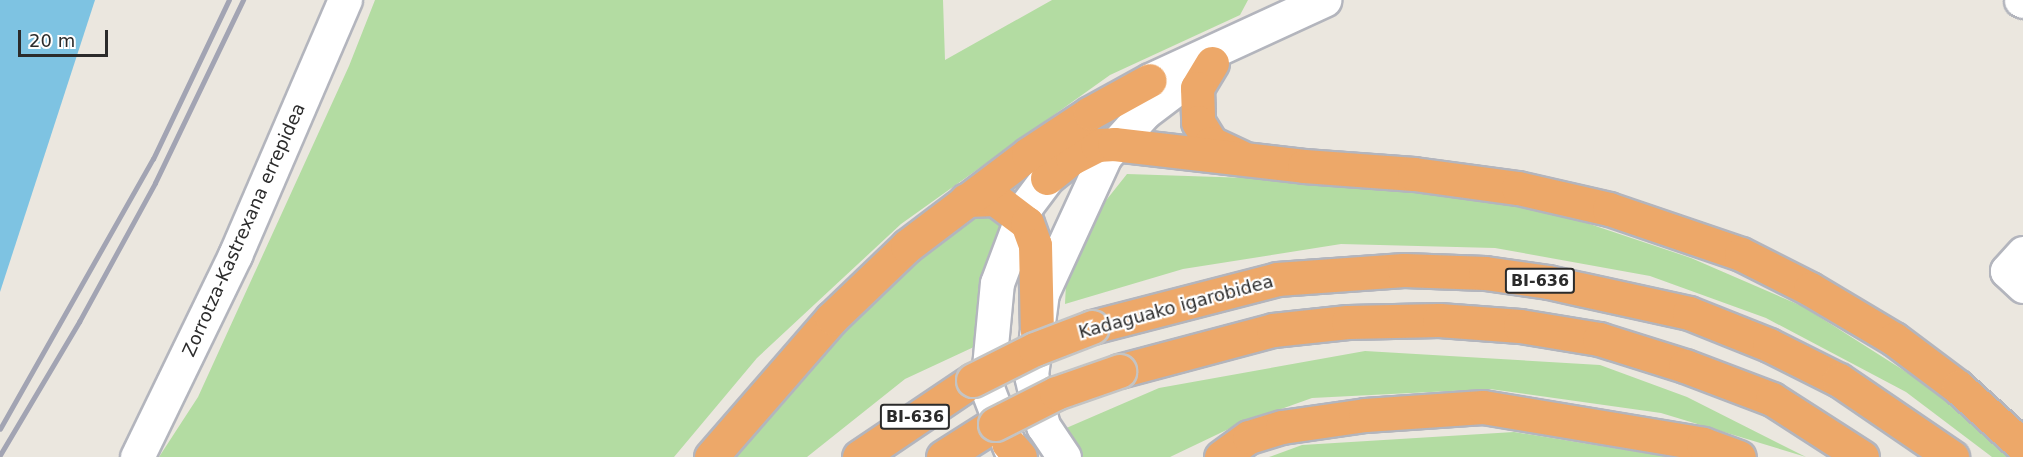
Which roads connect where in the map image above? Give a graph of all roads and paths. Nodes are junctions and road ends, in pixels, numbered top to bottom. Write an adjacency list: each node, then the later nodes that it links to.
1 (345, 0): 15 (street, Zorrotza-Kastrexana errepidea)
2 (1322, 0): 3 (street)
3 (1220, 54): 4 (street); 5 (street); 6 (highway)
4 (1150, 80): 7 (street); 8 (highway)
5 (1114, 144): 6 (highway); 7 (highway); 12 (street)
6 (1249, 160): 14 (highway)
7 (1047, 178): 9 (street)
8 (966, 200): 9 (highway); 16 (highway)
9 (1021, 218): 12 (highway); 13 (street)
10 (2023, 253): 11 (street)
11 (2023, 286)
12 (1037, 332): 19 (street)
13 (1009, 445): 18 (highway, BI-636); 22 (highway, BI-636, bridge)
14 (2023, 446)
15 (137, 457)
16 (711, 457)
17 (859, 457): 23 (highway, Kadaguako igarobidea / BI-636, bridge)
18 (943, 457)
19 (1064, 457)
20 (1221, 457): 21 (highway)
21 (1739, 457)
22 (1862, 457)
23 (1952, 457)

